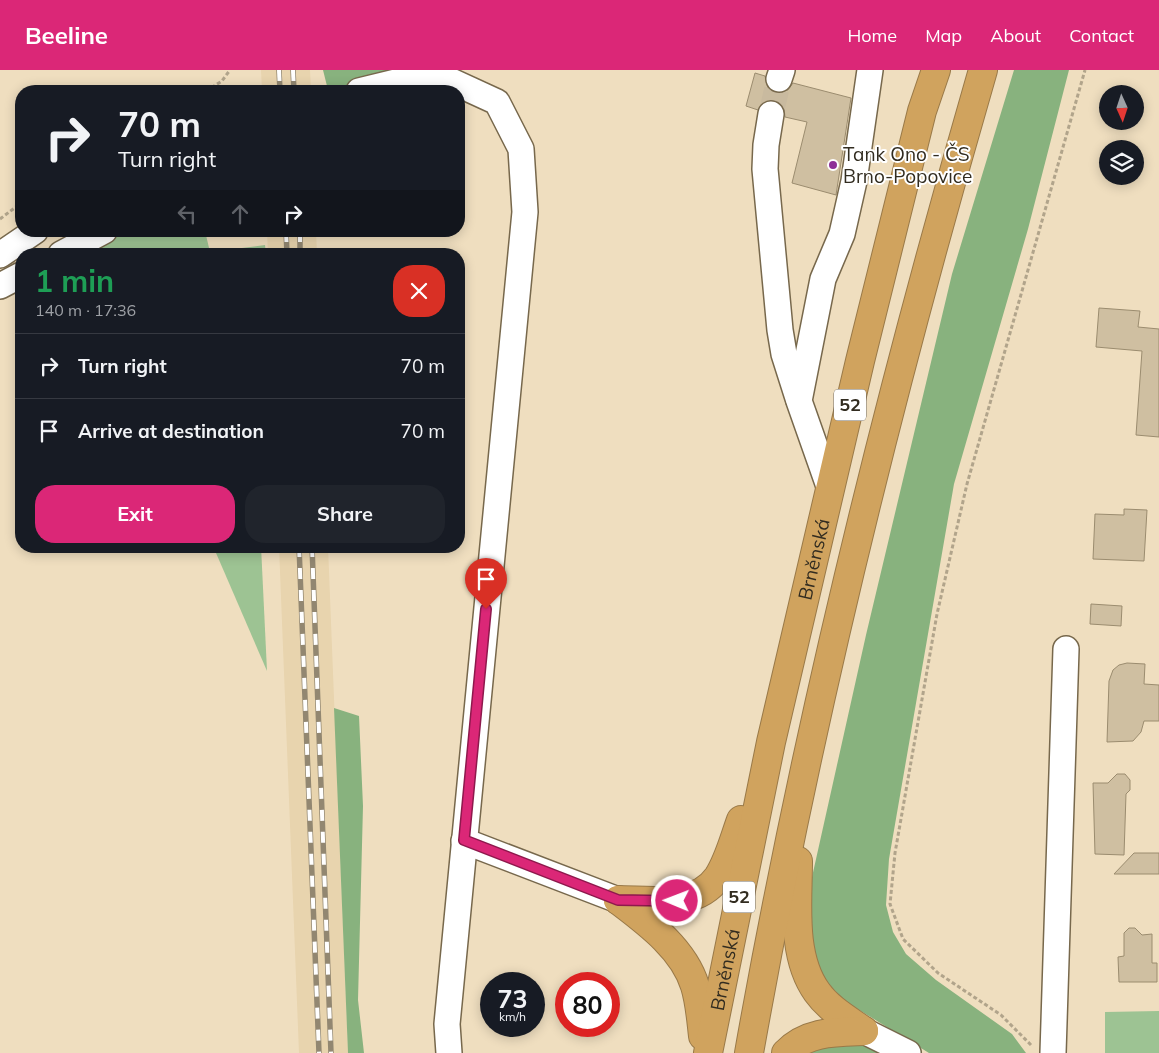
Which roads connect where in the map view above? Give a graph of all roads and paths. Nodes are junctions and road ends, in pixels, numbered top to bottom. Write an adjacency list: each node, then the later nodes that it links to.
1 (230, 70): 7 (path)
2 (870, 70): 21 (street)
3 (936, 70): 22 (highway, Brněnská / 52)
4 (984, 70): 12 (highway)
5 (999, 70): 12 (highway)
6 (1085, 70): 29 (path)
7 (216, 85)
8 (383, 85): 9 (street)
9 (460, 85)
10 (465, 87): 26 (street)
11 (772, 114): 21 (street)
12 (951, 182): 25 (highway, Brněnská / 52)
13 (15, 208): 14 (path)
14 (0, 219)
15 (26, 237): 18 (street)
16 (93, 237): 17 (street)
17 (72, 248)
18 (0, 255)
19 (15, 278): 20 (street)
20 (0, 286)
21 (799, 401): 22 (street)
22 (830, 489): 24 (highway, Brněnská / 52)
23 (1066, 649): 29 (street)
24 (770, 742): 27 (highway); 31 (highway, Brněnská / 52)
25 (799, 789): 28 (highway); 32 (highway, Brněnská / 52)
26 (464, 840): 27 (street); 30 (street)
27 (618, 900): 31 (highway)
28 (864, 1031): 33 (highway); 34 (street)
29 (1043, 1051)
30 (449, 1053)
31 (707, 1053)
32 (750, 1053)
33 (786, 1053)
34 (908, 1053)

